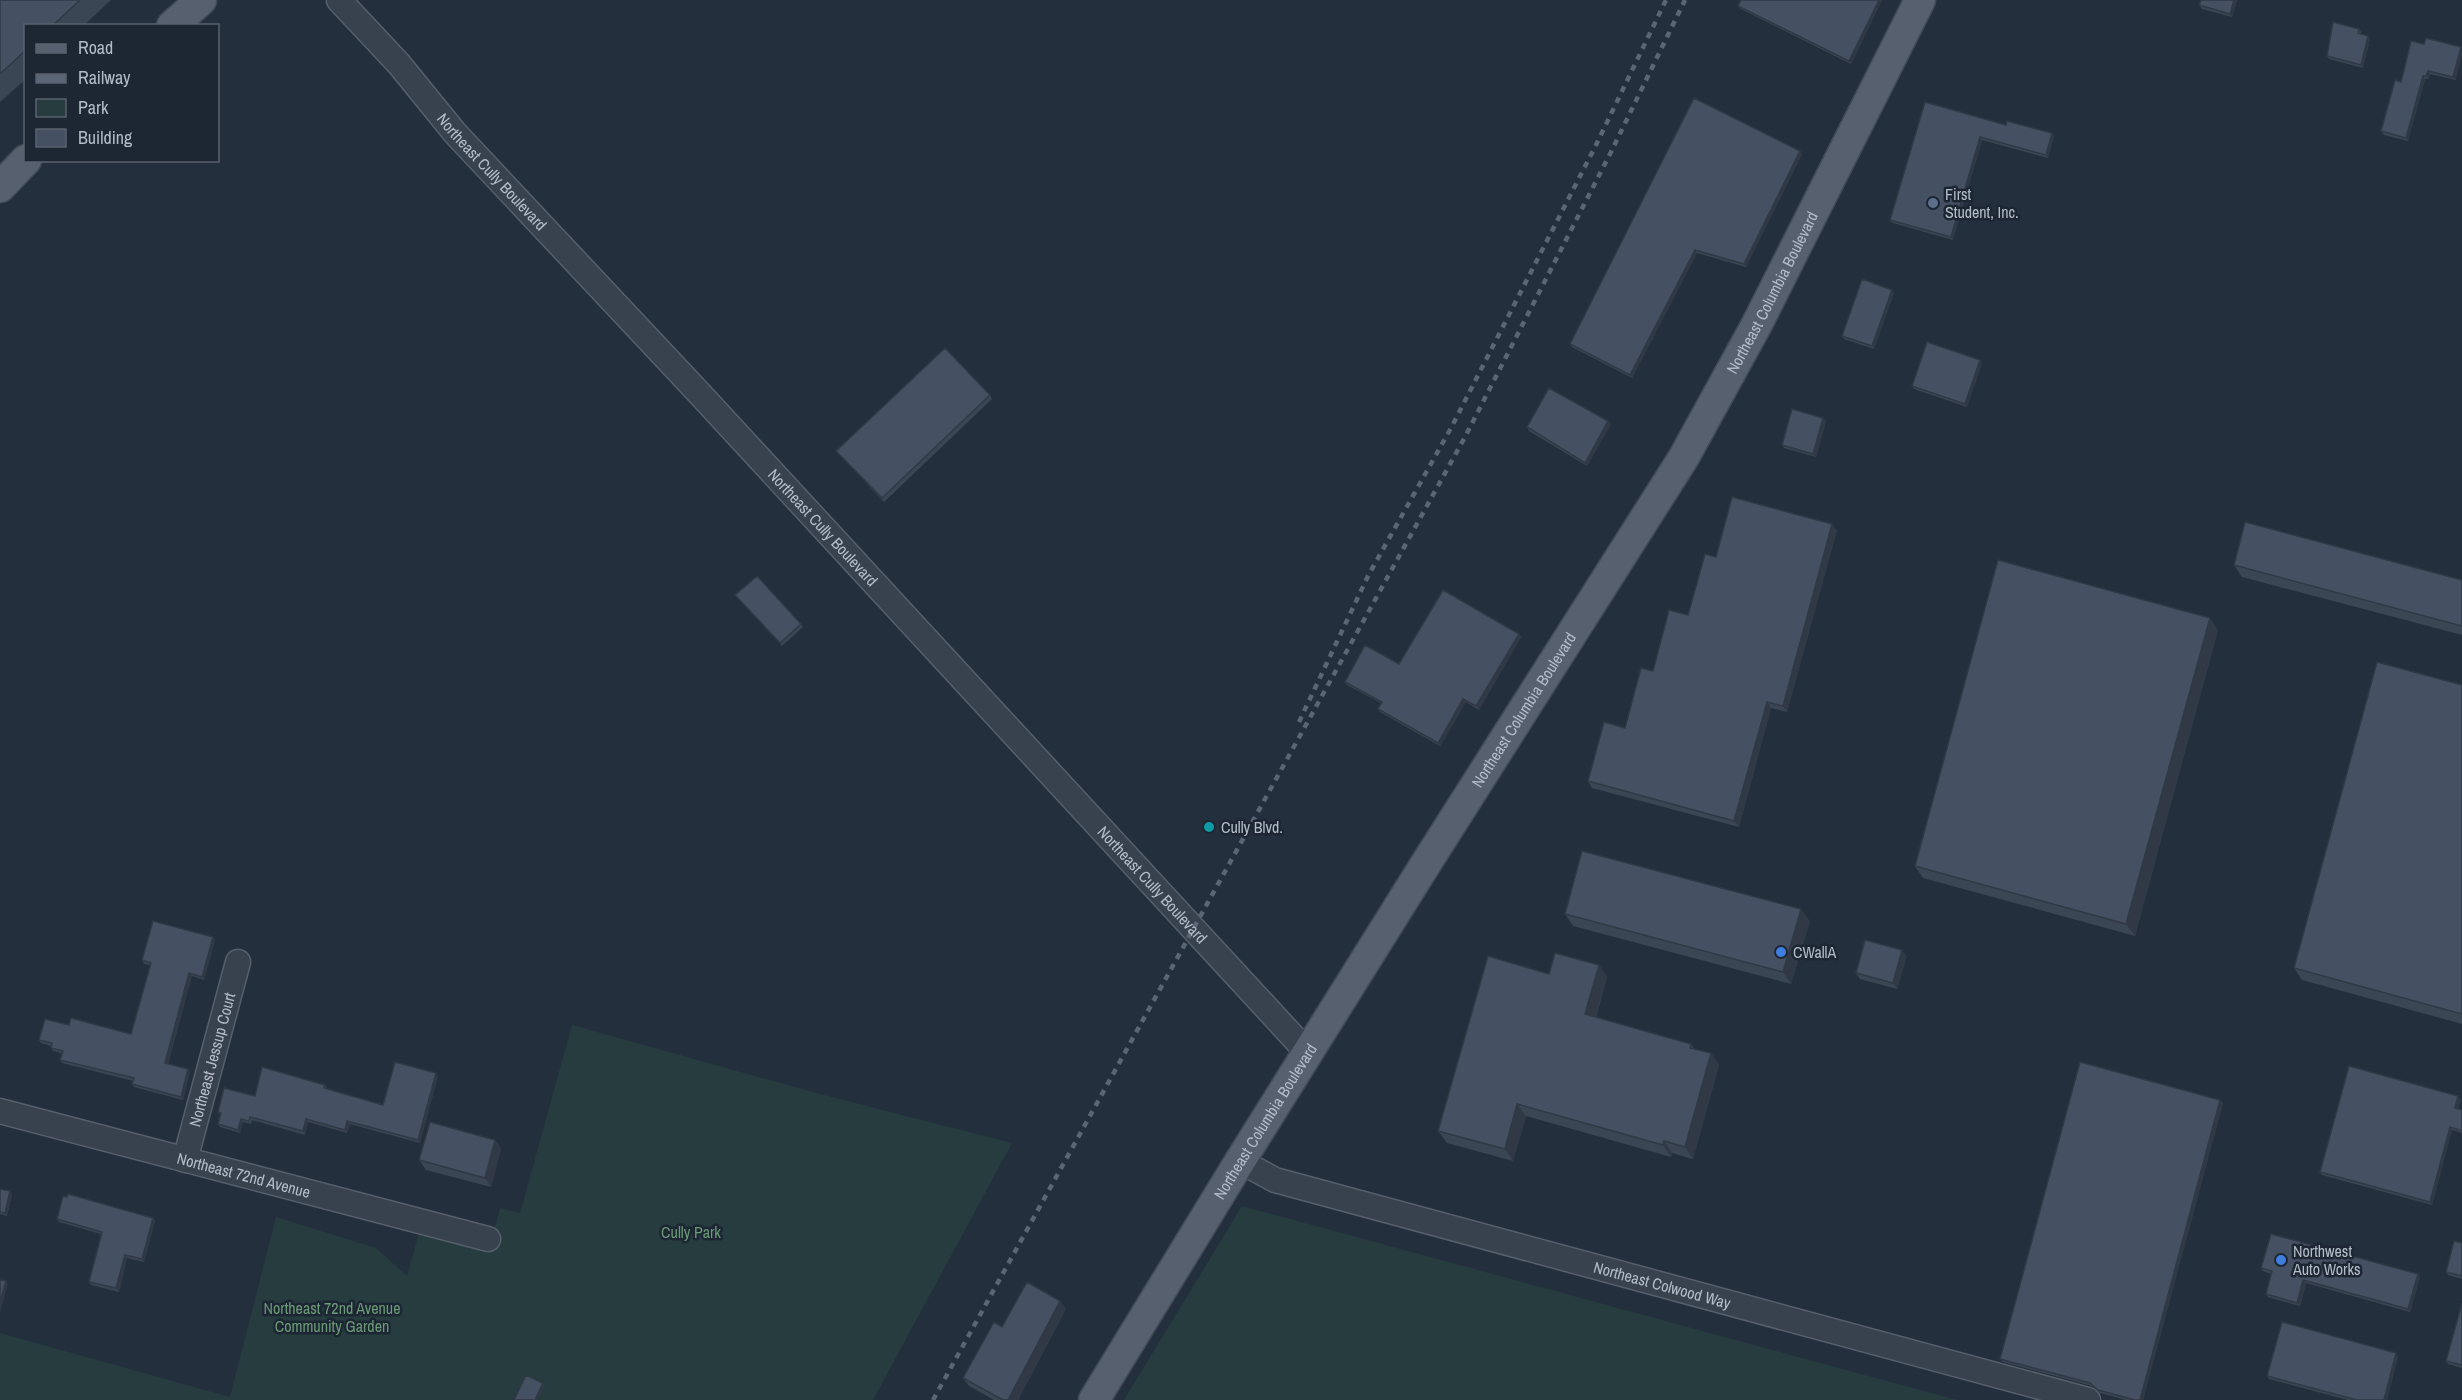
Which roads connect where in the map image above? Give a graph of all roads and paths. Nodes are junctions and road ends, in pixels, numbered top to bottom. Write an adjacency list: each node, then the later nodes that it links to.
1 (201, 0): 4 (main road)
2 (339, 0): 8 (street, Northeast Cully Boulevard)
3 (1920, 0): 8 (main road, Northeast Columbia Boulevard)
4 (174, 24)
5 (24, 162): 6 (main road)
6 (0, 187)
7 (238, 962): 10 (street, Northeast Jessup Court)
8 (1309, 1054): 11 (main road, Northeast Columbia Boulevard)
9 (0, 1111): 10 (street, Northeast 72nd Avenue)
10 (185, 1160): 12 (street, Northeast 72nd Avenue)
11 (1240, 1161): 13 (main road, Northeast Columbia Boulevard); 14 (street, Northeast Colwood Way)
12 (488, 1239)
13 (1094, 1400)
14 (2088, 1400)

